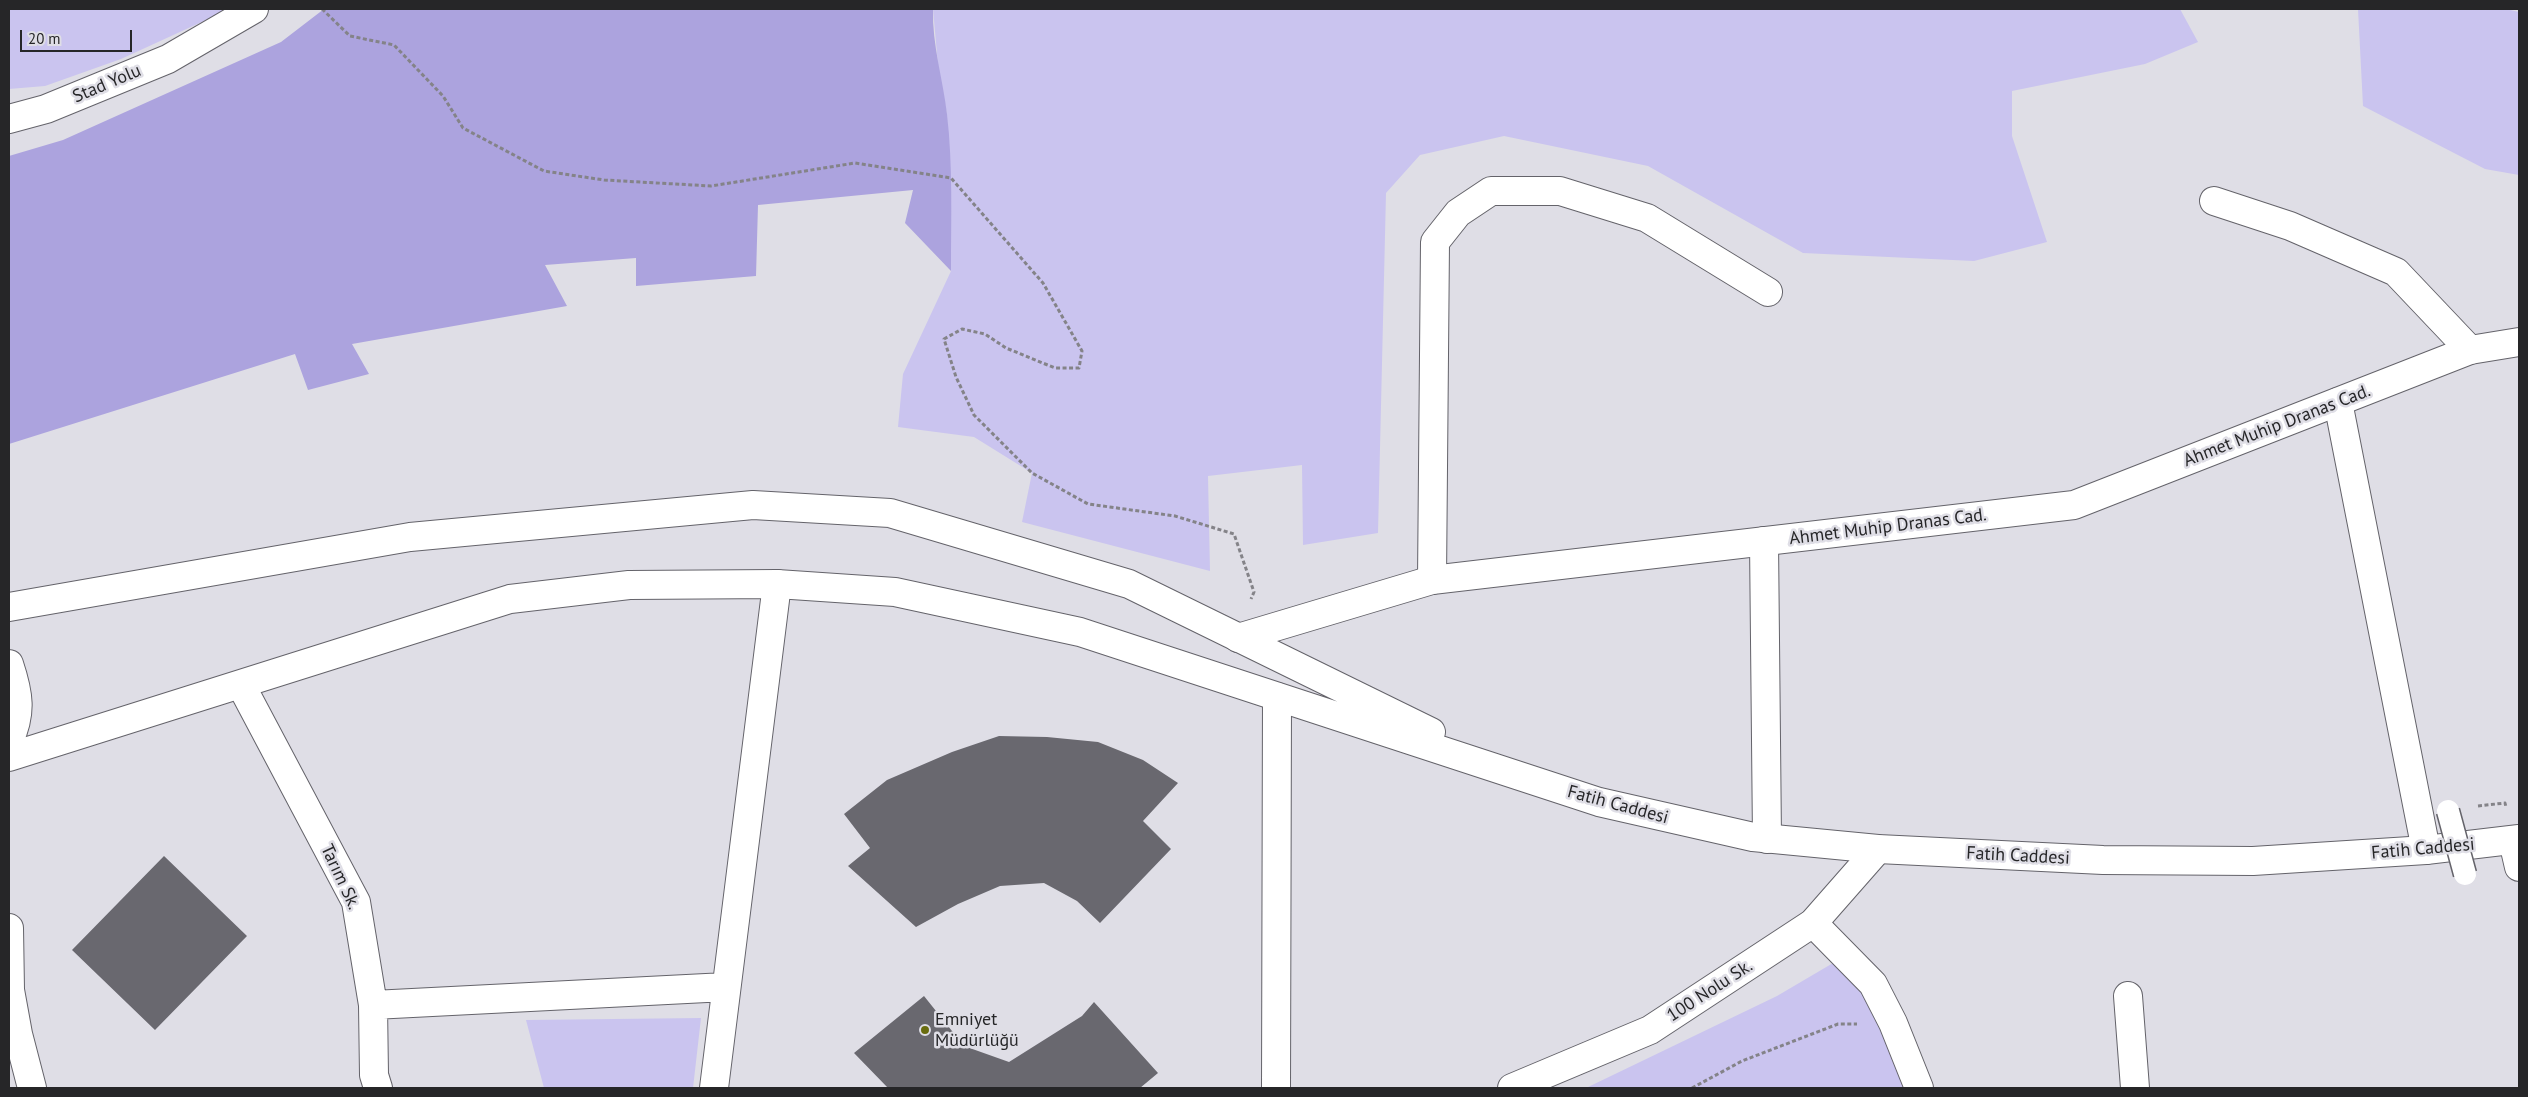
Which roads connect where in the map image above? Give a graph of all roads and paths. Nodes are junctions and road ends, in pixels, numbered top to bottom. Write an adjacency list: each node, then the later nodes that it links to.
1 (254, 9): 3 (main road, Stad Yolu)
2 (322, 9): 13 (path)
3 (9, 119)
4 (2214, 202): 7 (main road)
5 (1768, 292): 10 (main road)
6 (2519, 342): 7 (main road, Ahmet Muhip Dranas Cad.)
7 (2470, 350): 8 (main road, Ahmet Muhip Dranas Cad.)
8 (2338, 402): 9 (main road, Ahmet Muhip Dranas Cad.); 24 (main road)
9 (1764, 541): 10 (main road, Ahmet Muhip Dranas Cad.); 21 (main road)
10 (1432, 580): 13 (main road, Ahmet Muhip Dranas Cad.)
11 (777, 584): 15 (main road); 16 (main road); 29 (main road)
12 (9, 607): 13 (main road)
13 (1238, 638): 19 (main road)
14 (9, 664): 17 (main road)
15 (241, 685): 18 (main road); 32 (main road, Tarım Sk.)
16 (1277, 697): 19 (main road); 37 (main road)
17 (9, 741)
18 (9, 757)
19 (1524, 778): 21 (main road, Fatih Caddesi)
20 (2448, 810): 26 (street, bridge)
21 (1767, 839): 23 (main road, Fatih Caddesi)
22 (2516, 840): 24 (main road, Fatih Caddesi); 25 (main road)
23 (1878, 849): 24 (main road, Fatih Caddesi); 27 (main road, 100 Nolu Sk.)
24 (2426, 850)
25 (2519, 866)
26 (2465, 874)
27 (1813, 923): 33 (main road); 38 (main road, 100 Nolu Sk.)
28 (9, 928): 30 (main road)
29 (726, 987): 32 (main road); 36 (main road)
30 (9, 989): 34 (main road)
31 (2128, 996): 41 (main road)
32 (373, 1005): 35 (main road, Tarım Sk.)
33 (1893, 1023): 39 (path); 40 (main road)
34 (32, 1088)
35 (378, 1088)
36 (714, 1088)
37 (1276, 1088)
38 (1512, 1088)
39 (1692, 1088)
40 (1919, 1088)
41 (2135, 1088)

